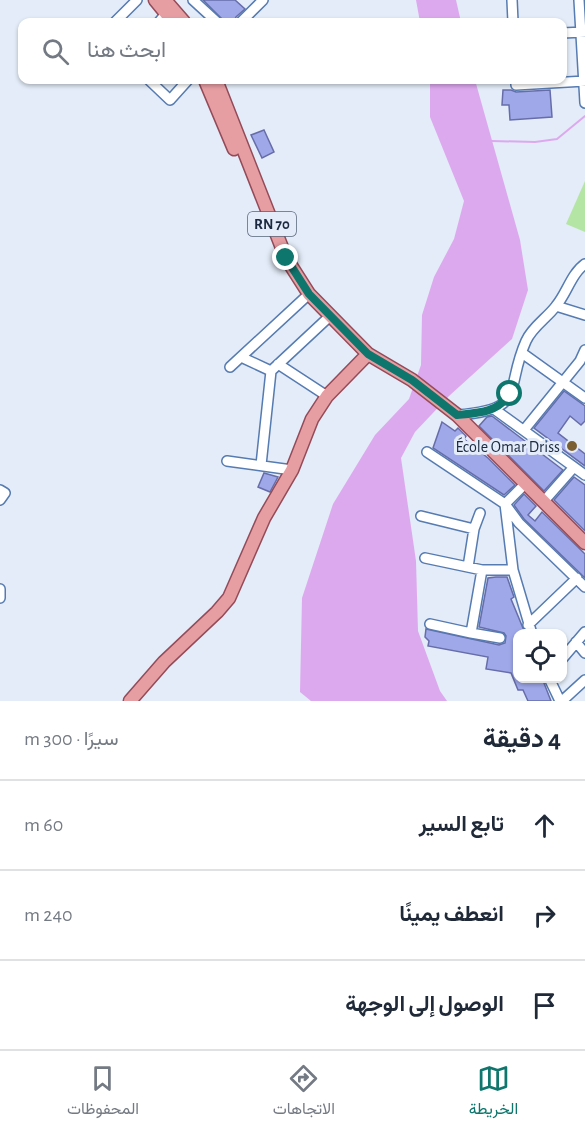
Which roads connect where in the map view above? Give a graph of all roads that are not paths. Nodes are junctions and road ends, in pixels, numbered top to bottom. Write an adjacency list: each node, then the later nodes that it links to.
1 (137, 0): 8 (street)
2 (155, 0): 7 (main road)
3 (193, 0): 9 (street)
4 (263, 0): 10 (street)
5 (512, 0): 11 (street)
6 (579, 0): 12 (street)
7 (167, 13)
8 (119, 18)
9 (213, 18)
10 (245, 18)
11 (513, 18)
12 (583, 32): 13 (street); 14 (street)
13 (567, 33)
14 (584, 81): 15 (street); 22 (street)
15 (567, 82)
16 (153, 84): 17 (street)
17 (184, 84)
18 (207, 84): 23 (main road, RN 70)
19 (217, 84): 23 (main road, RN 70)
20 (516, 84): 21 (street)
21 (533, 84)
22 (585, 103)
23 (245, 165): 25 (main road, RN 70)
24 (585, 264): 26 (street)
25 (307, 297): 28 (main road, RN 70); 32 (street)
26 (556, 306): 27 (street); 31 (street)
27 (585, 315)
28 (327, 319): 30 (main road, RN 70); 35 (street)
29 (585, 350): 33 (street)
30 (365, 352): 37 (main road); 40 (main road, RN 70)
31 (522, 353): 36 (street); 39 (street)
32 (241, 357): 34 (street); 35 (street)
33 (583, 364): 36 (street)
34 (230, 367)
35 (275, 368): 37 (street); 44 (street)
36 (562, 382): 38 (street); 41 (street)
37 (327, 396): 46 (main road)
38 (582, 397)
39 (495, 409): 40 (street); 41 (street)
40 (455, 413): 48 (main road, RN 70)
41 (524, 430): 45 (street)
42 (427, 452): 52 (street)
43 (227, 462): 44 (street)
44 (261, 465): 46 (street)
45 (574, 467): 47 (street); 51 (street)
46 (292, 470): 75 (main road)
47 (584, 473)
48 (525, 484): 51 (main road, RN 70); 52 (street)
49 (0, 489): 50 (street)
50 (0, 500)
51 (544, 501): 56 (main road, RN 70)
52 (505, 504): 60 (street); 61 (street)
53 (480, 513): 55 (street)
54 (421, 516): 55 (street)
55 (474, 529): 58 (street)
56 (585, 543)
57 (425, 558): 58 (street)
58 (468, 567): 59 (street)
59 (482, 570): 60 (street); 68 (street)
60 (513, 570): 66 (street)
61 (577, 578): 62 (street); 66 (street)
62 (585, 587)
63 (0, 589): 64 (street)
64 (0, 598)
65 (430, 624): 68 (street)
66 (530, 629)
67 (585, 632): 70 (street)
68 (471, 633): 69 (street)
69 (500, 638)
70 (576, 642): 71 (street); 72 (street)
71 (567, 653)
72 (585, 653)
73 (585, 680): 76 (street)
74 (552, 683): 76 (street)
75 (130, 701)
76 (561, 701)

